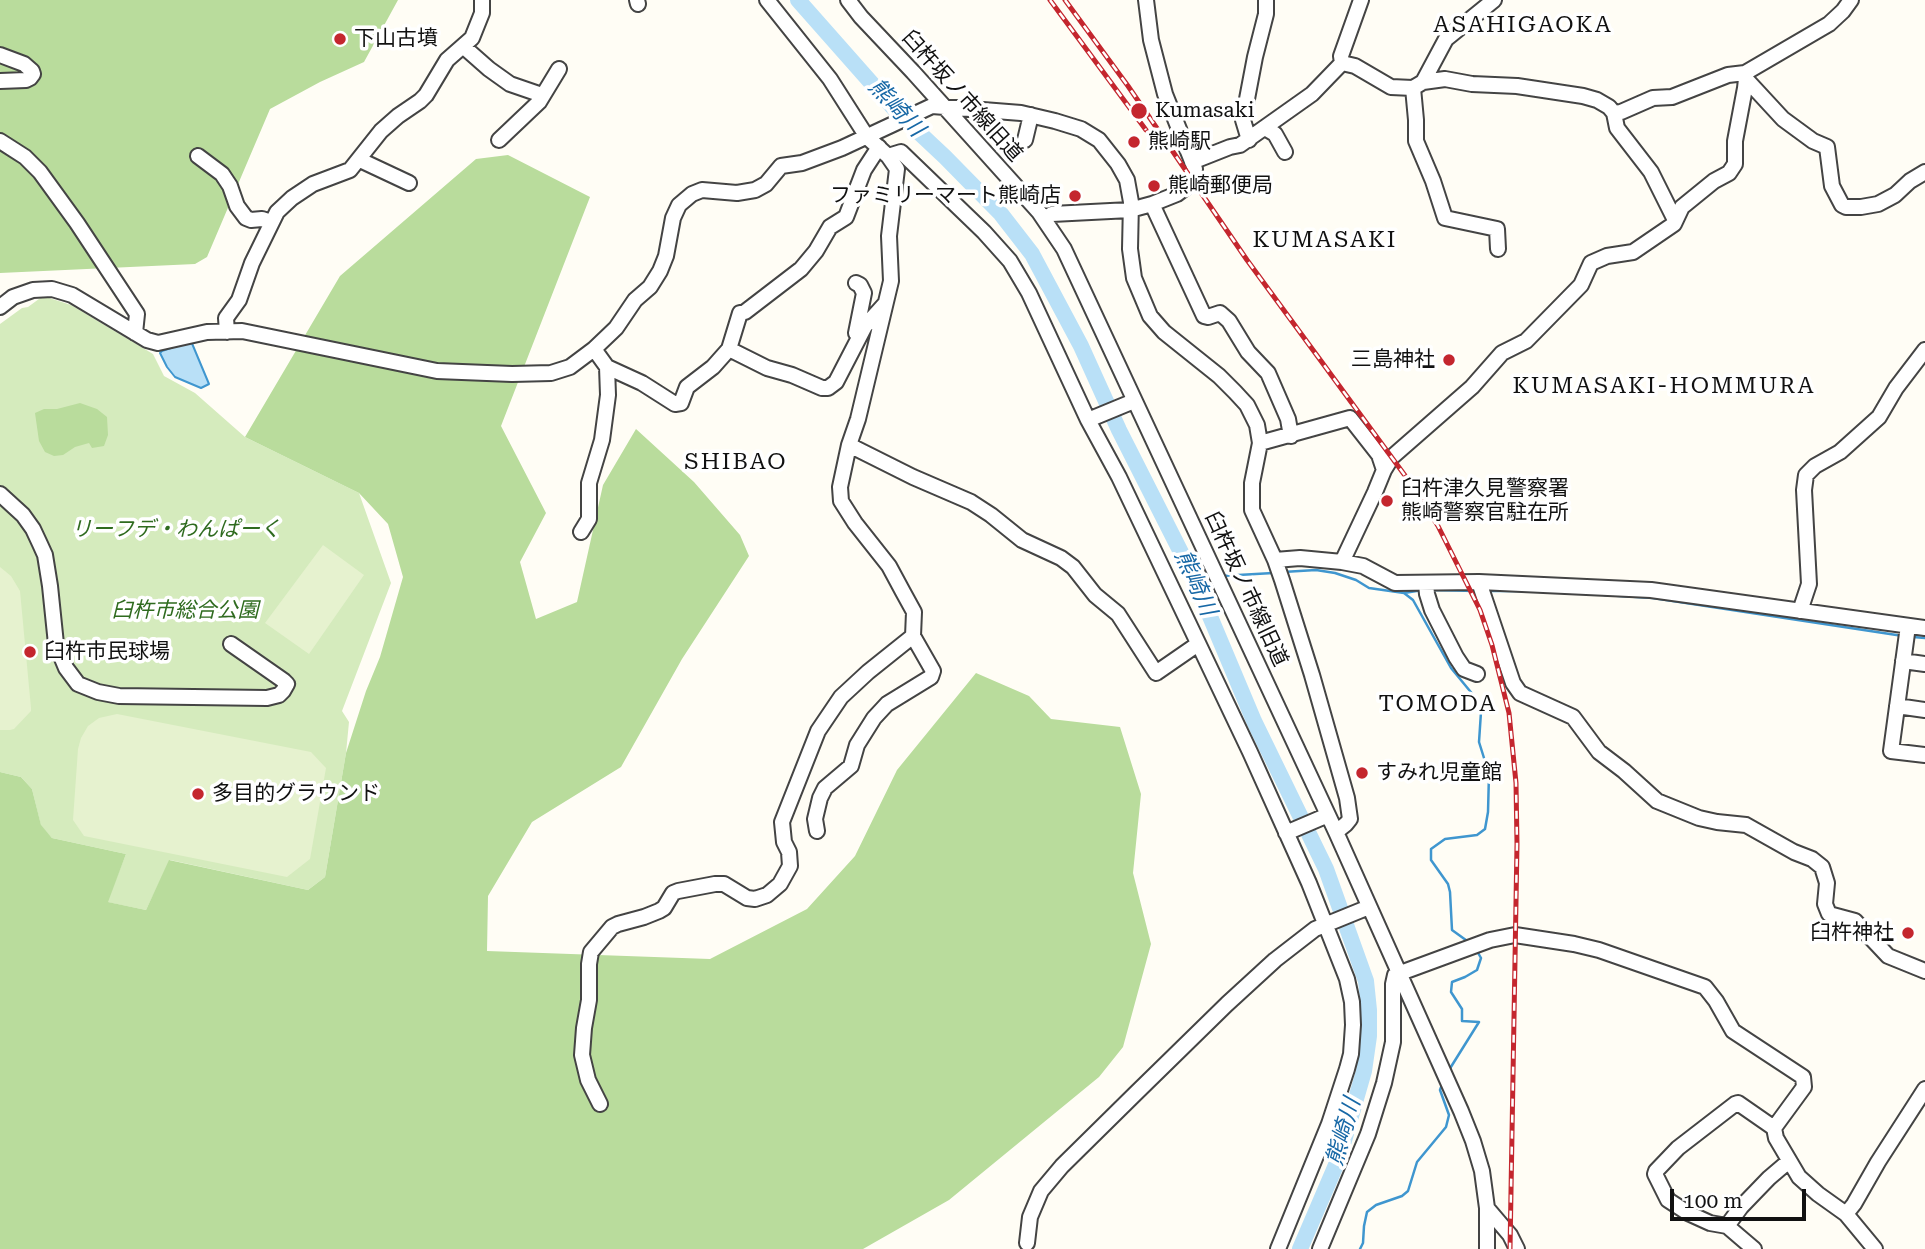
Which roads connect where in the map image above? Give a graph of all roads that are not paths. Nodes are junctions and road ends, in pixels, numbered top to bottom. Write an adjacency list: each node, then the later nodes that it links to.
1 (482, 0): 9 (street)
2 (767, 0): 22 (street)
3 (848, 0): 18 (street, 臼杵坂ノ市線旧道)
4 (1146, 0): 31 (street)
5 (1266, 0): 25 (street)
6 (1361, 0): 11 (street)
7 (1494, 0): 15 (street)
8 (1851, 0): 13 (street)
9 (464, 47): 16 (street); 30 (street)
10 (0, 55): 14 (street)
11 (1342, 63): 15 (street); 21 (street)
12 (559, 69): 16 (street)
13 (1745, 76): 19 (street); 32 (street); 37 (street)
14 (0, 81)
15 (1418, 85): 19 (street); 39 (street)
16 (543, 93): 17 (street); 23 (street)
17 (559, 100)
18 (938, 106): 20 (street); 22 (street); 36 (street, 臼杵坂ノ市線旧道)
19 (1614, 113): 37 (street)
20 (1030, 117): 24 (street); 35 (street)
21 (1265, 128): 25 (street); 28 (street)
22 (872, 134): 27 (street); 46 (street)
23 (499, 140)
24 (1025, 140)
25 (1249, 140): 31 (street)
26 (0, 141): 44 (street)
27 (884, 151): 41 (street); 47 (street); 51 (street)
28 (1285, 152)
29 (198, 156): 38 (street)
30 (360, 160): 33 (street); 38 (street)
31 (1192, 162): 34 (street)
32 (1925, 172)
33 (409, 183)
34 (1152, 204): 35 (street); 52 (street)
35 (1130, 210): 36 (street); 53 (street)
36 (1044, 219): 50 (street, 臼杵坂ノ市線旧道)
37 (1675, 220): 55 (street)
38 (271, 222): 43 (street)
39 (1498, 249)
40 (856, 283): 45 (street)
41 (884, 305): 45 (street); 54 (street)
42 (0, 307): 44 (street)
43 (227, 332): 44 (street); 46 (street)
44 (135, 333)
45 (855, 345): 47 (street)
46 (594, 349): 49 (street)
47 (729, 349): 49 (street)
48 (1925, 351): 62 (street)
49 (607, 367): 57 (street)
50 (1131, 402): 51 (street); 74 (street, 臼杵坂ノ市線旧道)
51 (1089, 420): 67 (street)
52 (1291, 436): 53 (street); 55 (street)
53 (1260, 443): 58 (street)
54 (849, 445): 65 (street); 67 (street)
55 (1384, 470): 59 (street)
56 (0, 494): 66 (street)
57 (581, 532)
58 (1275, 562): 59 (street); 77 (street)
59 (1342, 562): 60 (street)
60 (1426, 588): 61 (street); 70 (street)
61 (1480, 588): 62 (street); 80 (street)
62 (1800, 611): 64 (street)
63 (1925, 628): 64 (street)
64 (1908, 632): 68 (street)
65 (913, 636): 75 (street); 83 (street)
66 (231, 644)
67 (1198, 644): 76 (street)
68 (1903, 661): 69 (street); 71 (street)
69 (1925, 664)
70 (1477, 674)
71 (1897, 706): 72 (street); 73 (street)
72 (1925, 710)
73 (1925, 755)
74 (1324, 816): 76 (street); 77 (street, 臼杵坂ノ市線旧道)
75 (817, 831)
76 (1288, 832): 79 (street)
77 (1336, 832): 78 (street, 臼杵坂ノ市線旧道)
78 (1365, 908): 79 (street); 81 (street, 臼杵坂ノ市線旧道)
79 (1324, 925): 89 (street); 90 (street)
80 (1925, 971)
81 (1399, 973): 84 (street); 86 (street, 臼杵坂ノ市線旧道); 91 (street)
82 (1925, 1088): 87 (street)
83 (600, 1104)
84 (1774, 1128): 85 (street); 88 (street)
85 (1789, 1161): 87 (street); 88 (street)
86 (1487, 1208): 92 (street, 臼杵坂ノ市線旧道); 93 (street)
87 (1846, 1214): 95 (street)
88 (1727, 1226): 94 (street)
89 (1027, 1243)
90 (1278, 1249)
91 (1320, 1249)
92 (1487, 1249)
93 (1517, 1249)
94 (1754, 1249)
95 (1875, 1249)

